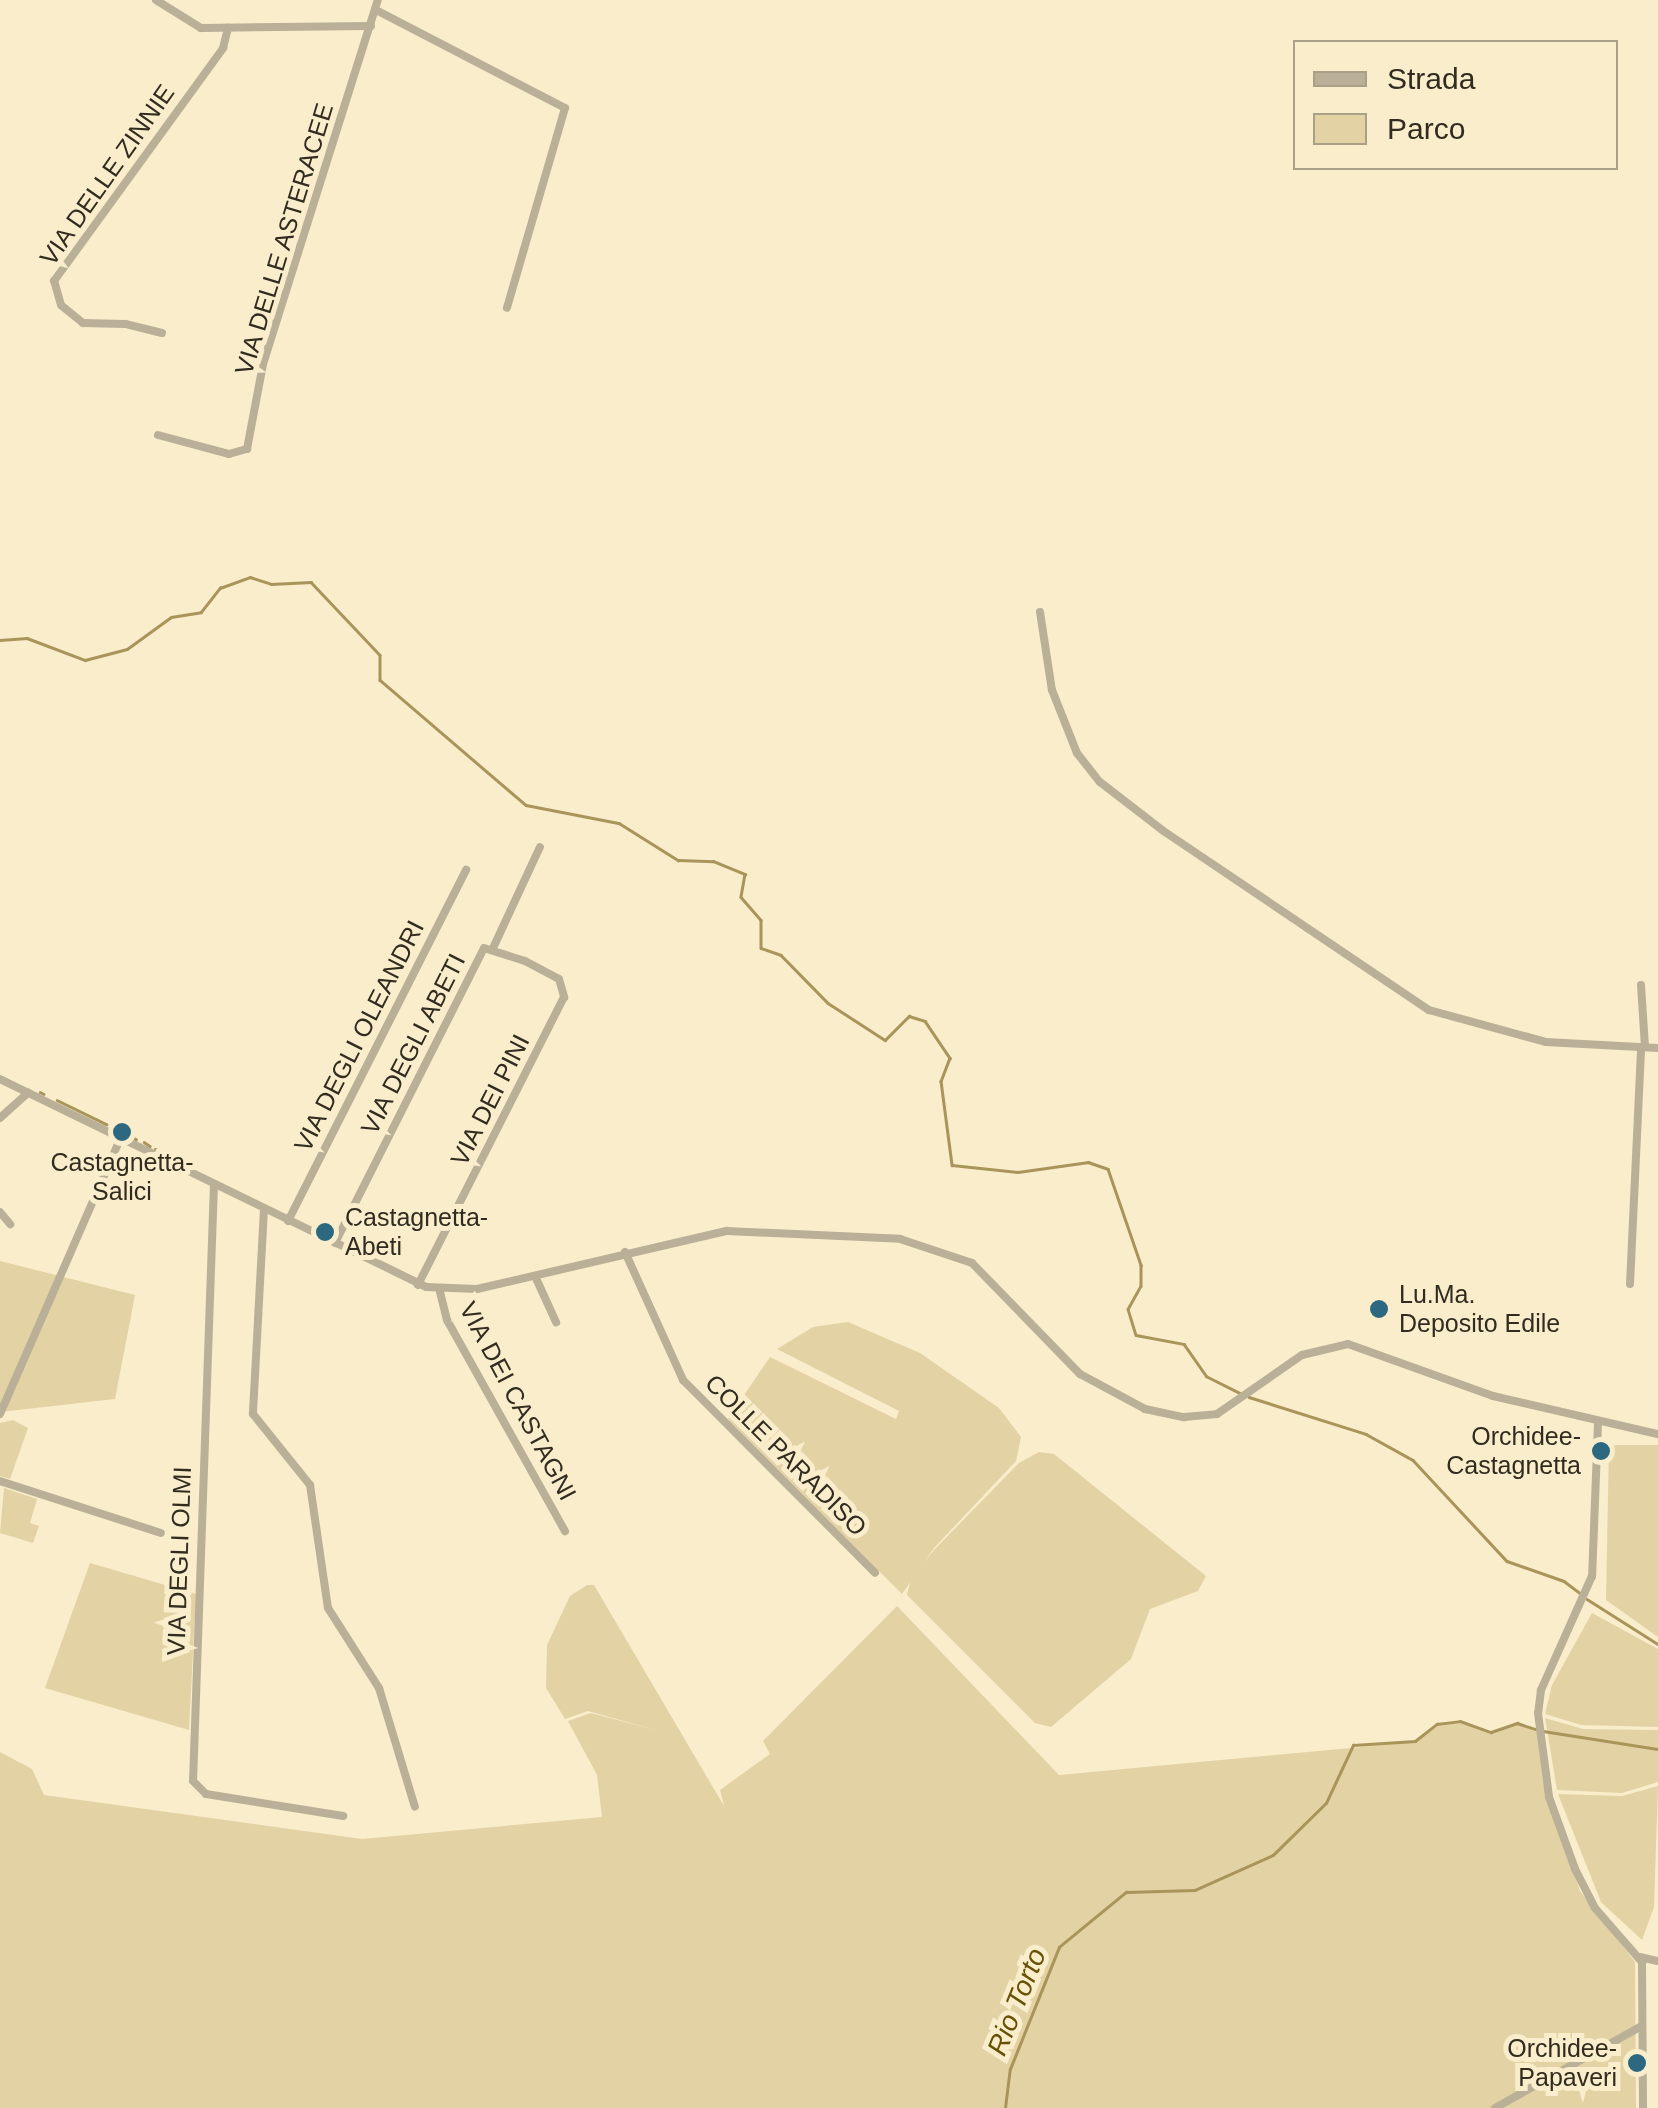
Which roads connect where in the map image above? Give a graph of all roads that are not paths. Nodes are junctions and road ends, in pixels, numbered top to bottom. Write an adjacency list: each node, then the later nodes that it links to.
1 (156, 0): 4 (street)
2 (377, 5): 3 (street, VIA DELLE ASTERACEE); 5 (street, VIA DELLE ASTERACEE)
3 (371, 26): 4 (street); 7 (street, VIA DELLE ASTERACEE)
4 (228, 28): 6 (street, VIA DELLE ZINNIE)
5 (507, 308)
6 (162, 333)
7 (158, 434)
8 (1040, 612): 14 (street)
9 (540, 848): 11 (street)
10 (466, 870): 23 (street, VIA DEGLI OLEANDRI)
11 (494, 946): 13 (street, VIA DEGLI ABETI); 25 (street, VIA DEGLI ABETI)
12 (1642, 985): 14 (street)
13 (565, 987): 28 (street, VIA DEI PINI)
14 (1643, 1047): 15 (street); 29 (street)
15 (1658, 1048)
16 (0, 1079): 17 (street)
17 (28, 1092): 18 (street); 19 (street)
18 (0, 1118)
19 (121, 1137): 20 (street); 32 (street)
20 (214, 1184): 21 (street); 40 (street, VIA DEGLI OLMI)
21 (264, 1209): 23 (street); 39 (street)
22 (0, 1212): 24 (street)
23 (288, 1221): 25 (street)
24 (10, 1224)
25 (335, 1243): 28 (street)
26 (625, 1252): 27 (street); 33 (street); 38 (street, COLLE PARADISO)
27 (535, 1276): 30 (street); 31 (street)
28 (418, 1284): 30 (street)
29 (1630, 1284)
30 (439, 1288): 36 (street, VIA DEI CASTAGNI)
31 (556, 1322)
32 (0, 1414)
33 (1598, 1423): 34 (street); 41 (street)
34 (1658, 1434)
35 (0, 1481): 37 (street)
36 (565, 1531)
37 (161, 1533)
38 (875, 1573)
39 (414, 1806)
40 (343, 1816)
41 (1640, 1957): 42 (street); 43 (street)
42 (1658, 1961)
43 (1642, 2026): 44 (street); 45 (street)
44 (1495, 2108)
45 (1643, 2108)

